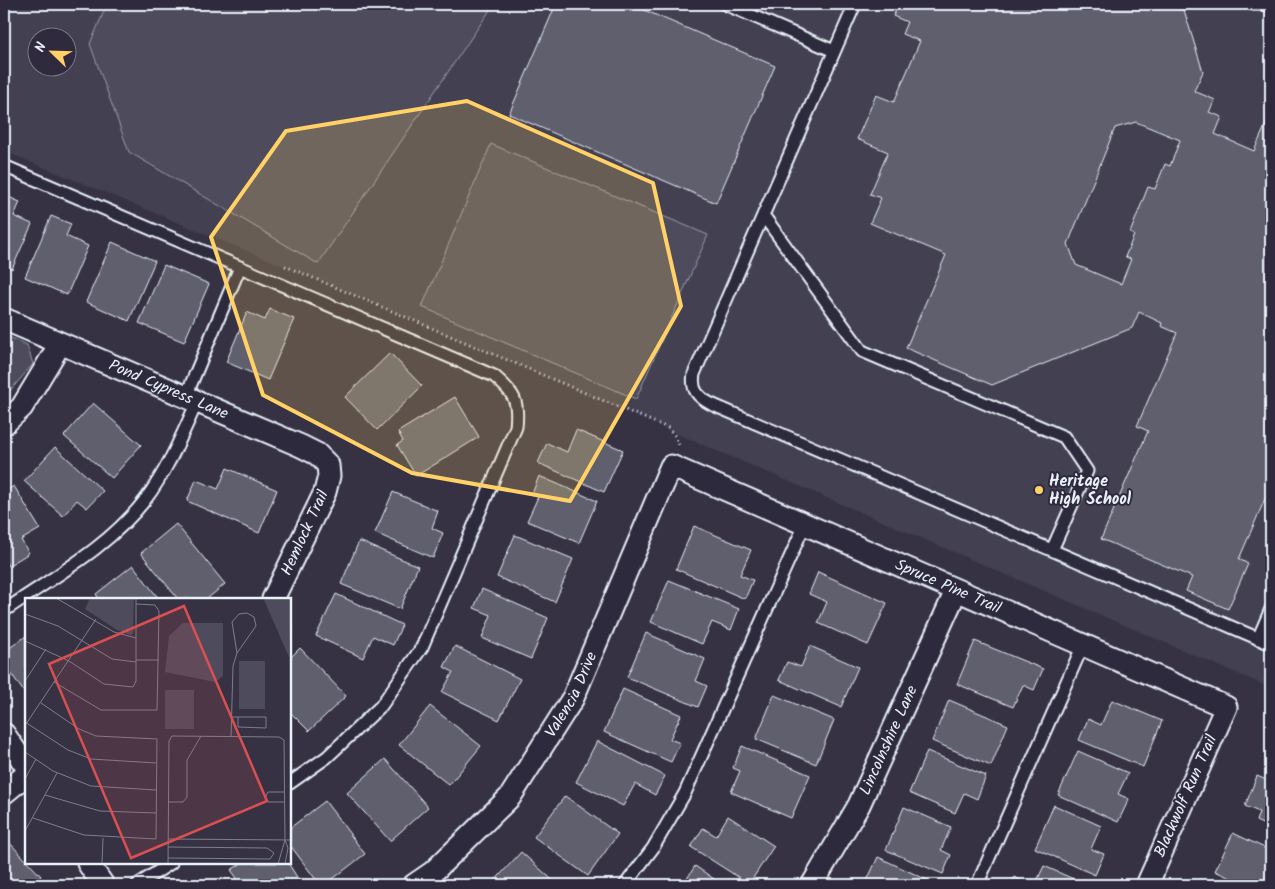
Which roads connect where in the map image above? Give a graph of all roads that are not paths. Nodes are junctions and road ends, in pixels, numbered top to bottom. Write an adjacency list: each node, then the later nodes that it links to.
1 (726, 4): 5 (lane)
2 (854, 4): 5 (lane)
3 (1253, 4): 4 (lane)
4 (1271, 6)
5 (834, 51): 7 (lane)
6 (4, 166): 8 (lane)
7 (763, 215): 16 (lane); 16 (lane)
8 (240, 266): 11 (lane); 28 (lane)
9 (4, 319): 10 (street, Pond Cypress Lane)
10 (60, 344): 11 (street, Pond Cypress Lane); 12 (street)
11 (191, 399): 13 (street, Pond Cypress Lane); 20 (lane)
12 (4, 424)
13 (328, 465): 18 (street, Hemlock Trail)
14 (672, 466): 15 (street, Spruce Pine Trail); 34 (street, Valencia Drive)
15 (804, 526): 17 (street, Spruce Pine Trail); 35 (lane)
16 (1052, 550): 21 (lane)
17 (956, 591): 23 (street, Spruce Pine Trail); 36 (street, Lincolnshire Lane)
18 (274, 598)
19 (1271, 609): 21 (lane)
20 (4, 611)
21 (1258, 639): 22 (lane)
22 (1271, 644)
23 (1083, 645): 24 (street, Spruce Pine Trail); 37 (lane)
24 (1226, 707): 38 (street, Blackwolf Run Trail)
25 (4, 734): 26 (street)
26 (25, 765)
27 (25, 776): 29 (street)
28 (291, 782)
29 (4, 793)
30 (89, 864): 32 (street)
31 (169, 864): 33 (lane)
32 (102, 885)
33 (137, 885)
34 (414, 885)
35 (625, 885)
36 (812, 885)
37 (977, 885)
38 (1147, 885)

